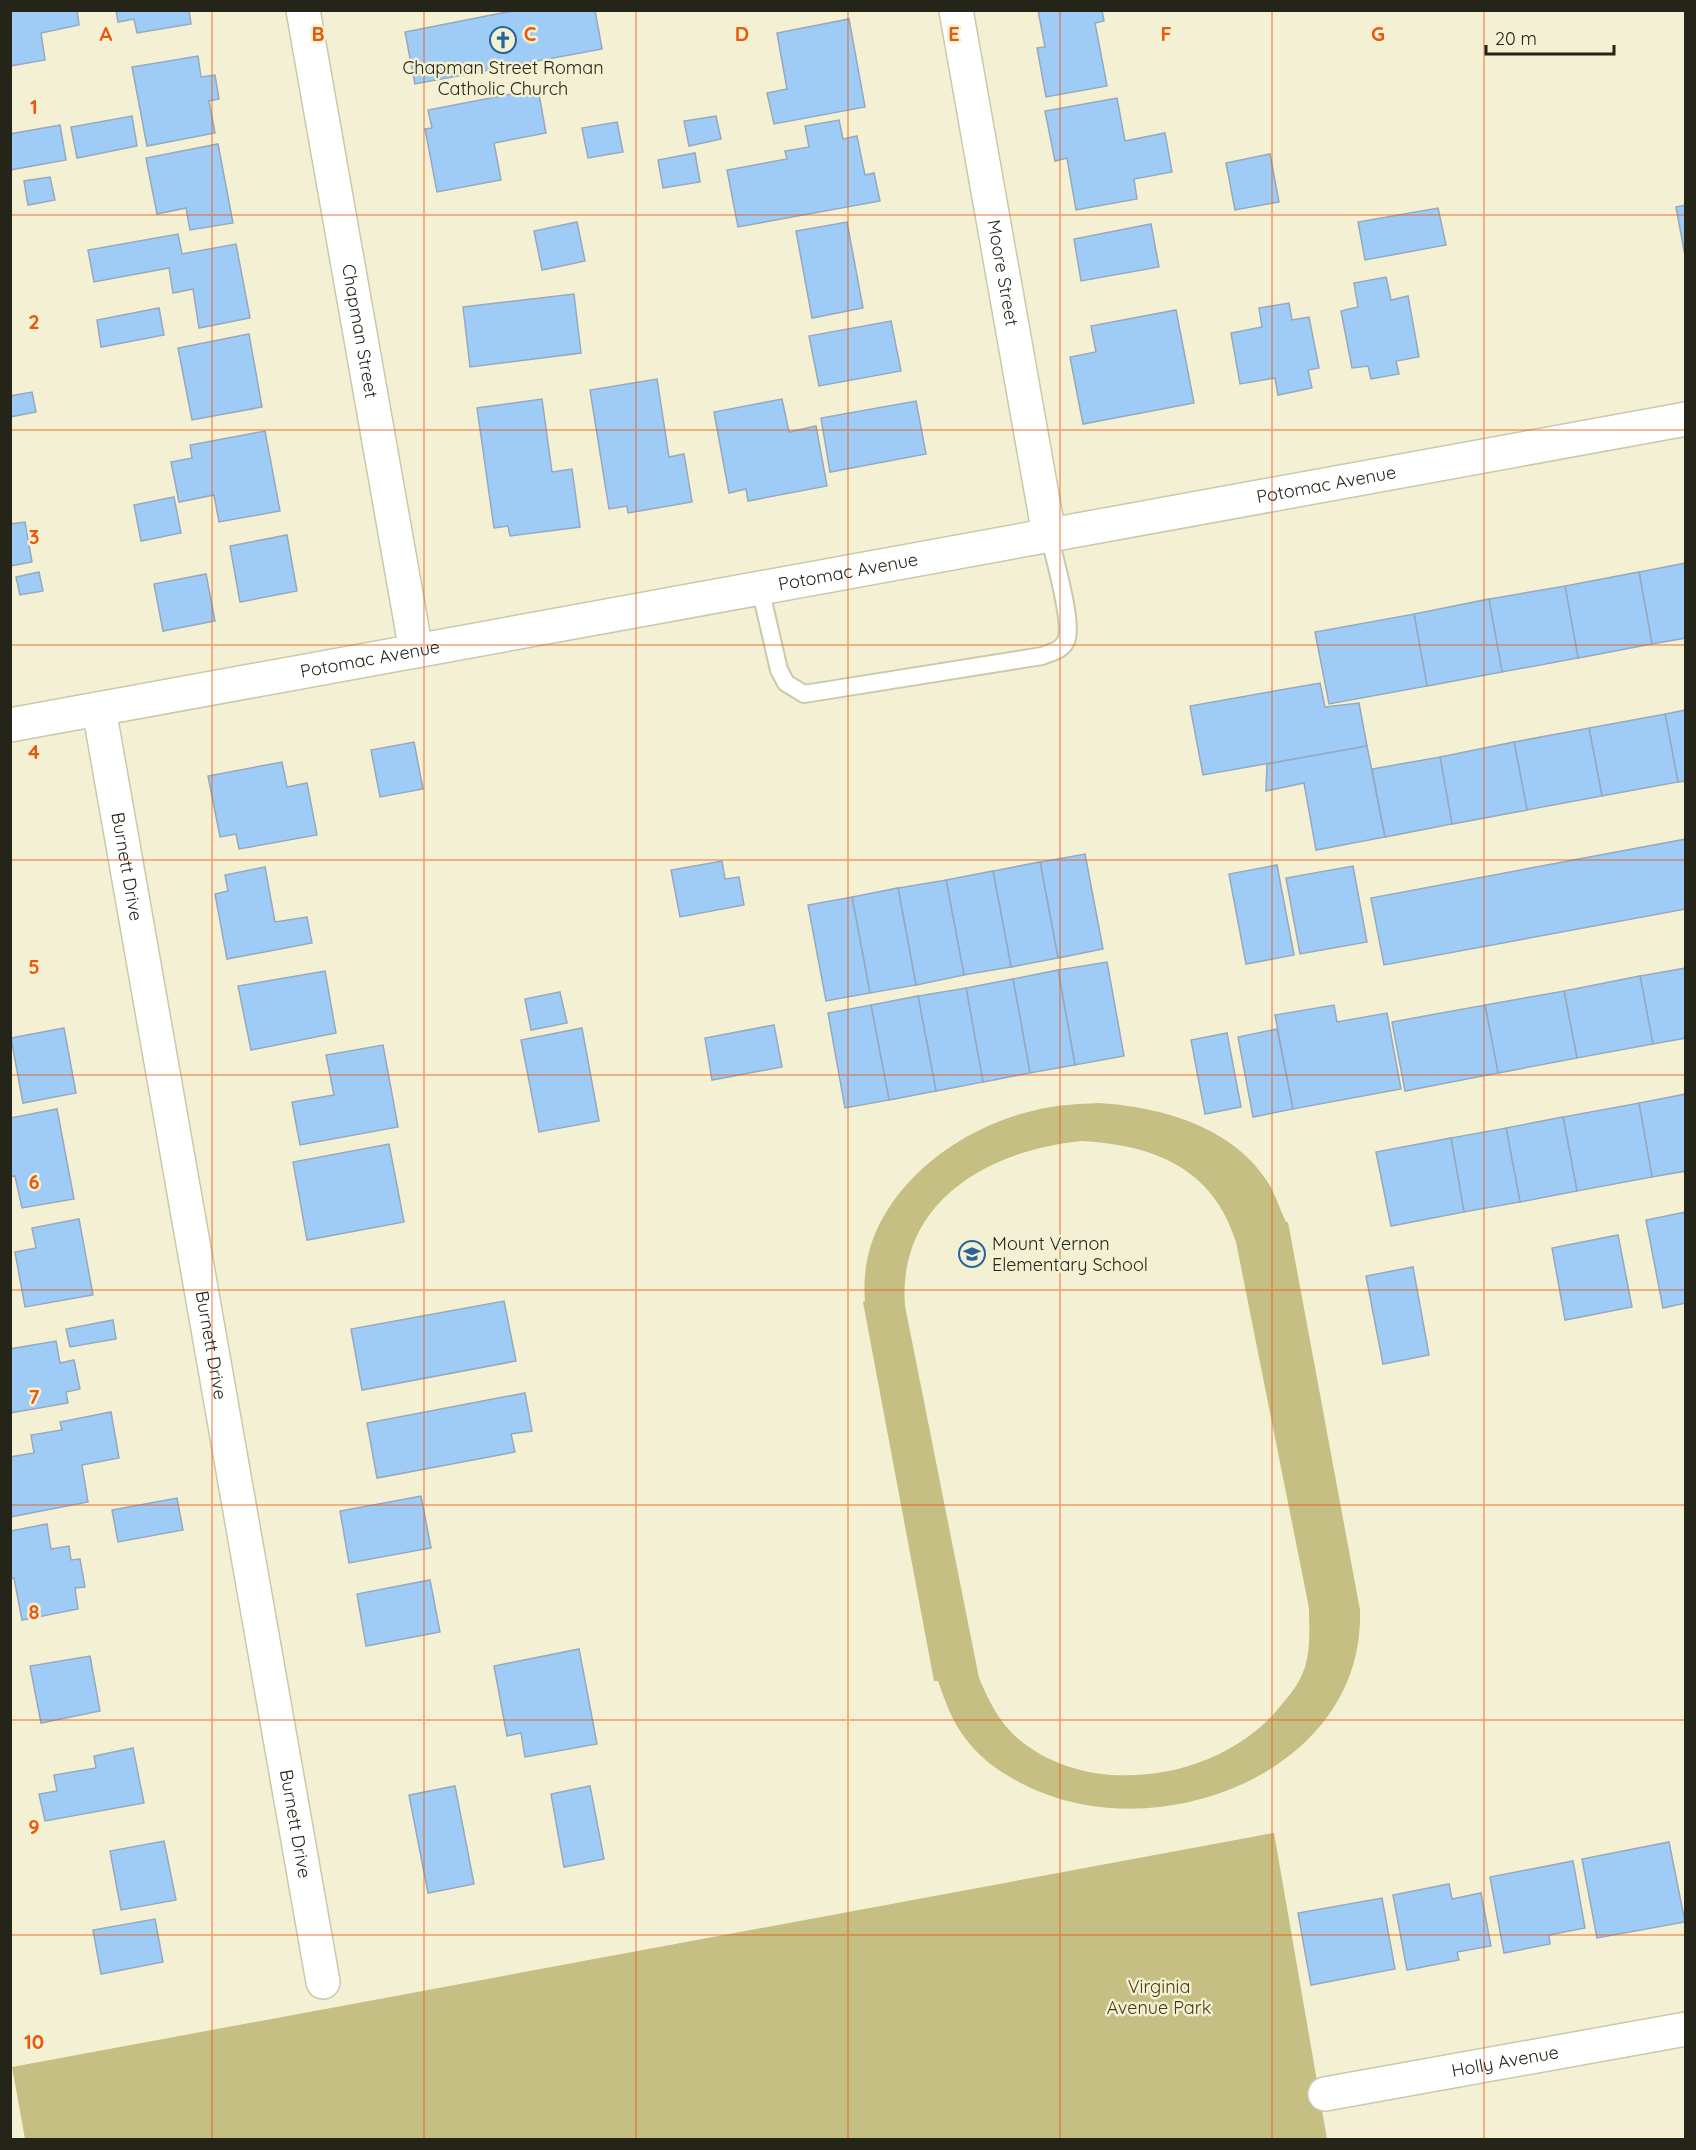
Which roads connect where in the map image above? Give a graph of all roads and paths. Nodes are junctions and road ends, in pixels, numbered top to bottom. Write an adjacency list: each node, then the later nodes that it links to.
1 (303, 10): 6 (street, Chapman Street)
2 (956, 10): 4 (street, Moore Street)
3 (1686, 419): 4 (street, Potomac Avenue)
4 (1049, 535): 5 (street, Potomac Avenue); 5 (lane)
5 (760, 588): 6 (street, Potomac Avenue)
6 (416, 651): 7 (street, Potomac Avenue)
7 (99, 709): 8 (street, Potomac Avenue); 9 (street, Burnett Drive)
8 (10, 725)
9 (323, 1982)
10 (1686, 2029): 11 (street, Holly Avenue)
11 (1325, 2094)

